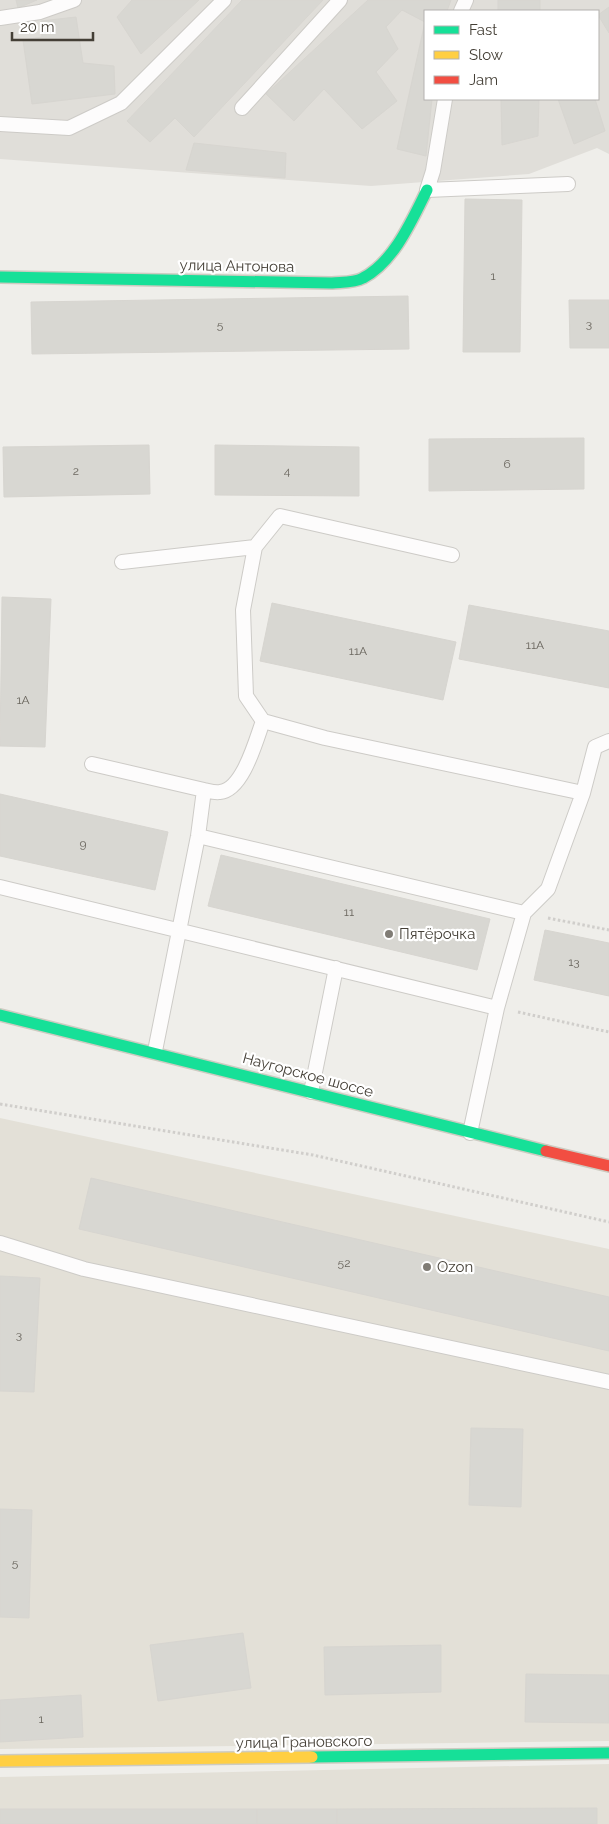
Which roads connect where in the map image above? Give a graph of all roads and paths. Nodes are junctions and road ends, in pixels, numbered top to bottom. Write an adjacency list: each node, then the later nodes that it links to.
1 (74, 0): 4 (lane)
2 (224, 0): 7 (lane)
3 (340, 0): 6 (lane)
4 (0, 18)
5 (445, 100): 9 (lane)
6 (242, 108)
7 (0, 124)
8 (568, 184): 9 (lane)
9 (427, 190): 10 (street, улица Антонова)
10 (0, 277)
11 (255, 547): 12 (lane); 13 (lane); 14 (lane)
12 (452, 555)
13 (122, 562)
14 (263, 721): 17 (lane); 18 (lane)
15 (609, 741): 18 (lane)
16 (92, 764): 17 (lane)
17 (204, 790): 19 (lane)
18 (583, 792): 21 (lane)
19 (198, 836): 21 (lane); 22 (lane)
20 (0, 887): 22 (lane)
21 (524, 913): 23 (path); 25 (lane)
22 (180, 929): 24 (lane); 28 (lane)
23 (609, 930)
24 (336, 968): 25 (lane); 29 (lane)
25 (498, 1008): 27 (path); 31 (lane)
26 (0, 1014): 28 (street, Наугорское шоссе)
27 (609, 1032)
28 (155, 1051): 29 (street, Наугорское шоссе)
29 (311, 1092): 31 (street, Наугорское шоссе)
30 (0, 1104): 33 (path)
31 (470, 1133): 32 (street, Наугорское шоссе)
32 (609, 1166)
33 (609, 1222)
34 (0, 1243): 35 (lane)
35 (609, 1382)
36 (609, 1753): 37 (street, улица Грановского)
37 (0, 1760)

